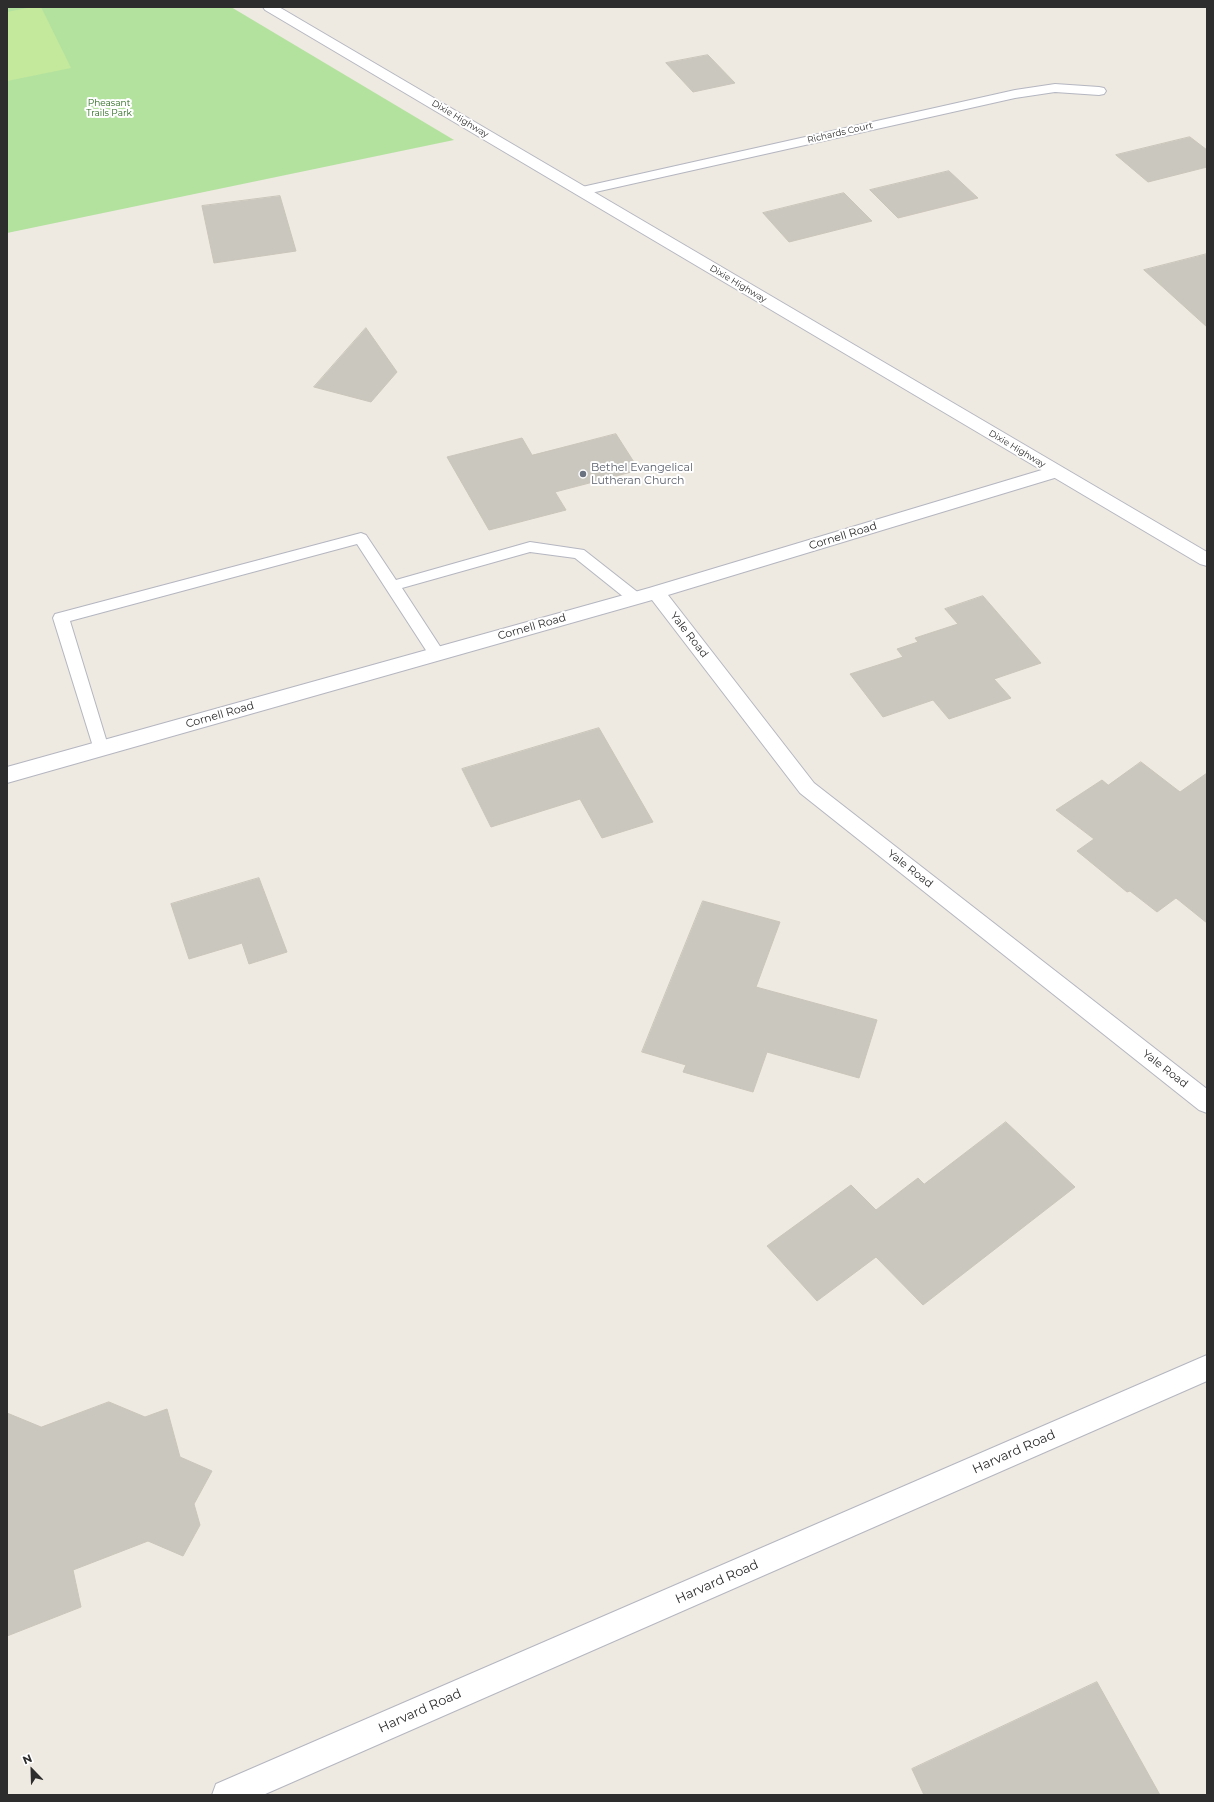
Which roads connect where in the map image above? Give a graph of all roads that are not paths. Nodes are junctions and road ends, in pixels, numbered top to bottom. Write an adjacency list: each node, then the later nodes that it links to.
1 (270, 7): 3 (street, Dixie Highway)
2 (1099, 91): 3 (street, Richards Court)
3 (582, 192): 4 (street, Dixie Highway)
4 (1055, 472): 5 (street, Dixie Highway); 7 (street, Cornell Road)
5 (1207, 560)
6 (392, 586): 8 (lane); 9 (lane); 10 (lane)
7 (656, 592): 8 (street, Cornell Road); 12 (street, Yale Road)
8 (635, 598): 9 (street, Cornell Road)
9 (436, 654): 10 (street, Cornell Road)
10 (101, 749): 11 (street, Cornell Road)
11 (7, 775)
12 (1207, 1103)
13 (1207, 1368): 14 (street, Harvard Road)
14 (227, 1795)

